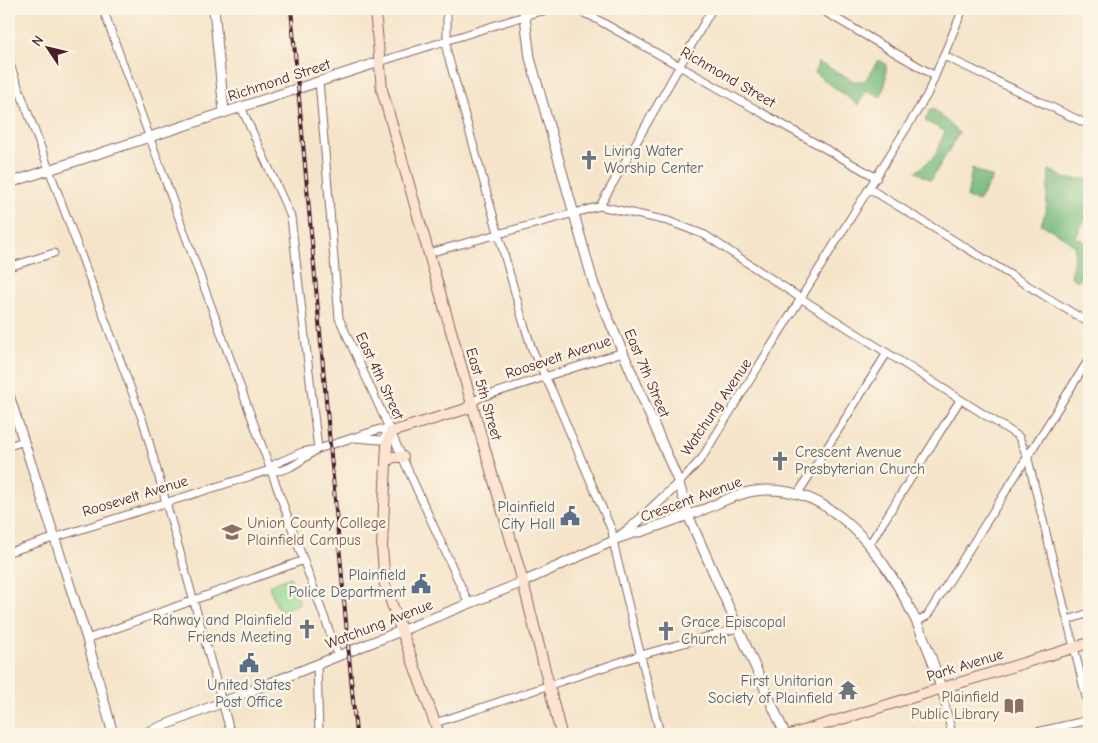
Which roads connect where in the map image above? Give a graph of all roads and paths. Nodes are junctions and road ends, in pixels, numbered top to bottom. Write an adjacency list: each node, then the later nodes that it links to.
1 (103, 9): 22 (street)
2 (214, 9): 20 (street)
3 (375, 9): 15 (main road, East 5th Street)
4 (447, 9): 12 (street)
5 (560, 9): 11 (street, Richmond Street); 16 (street, Richmond Street)
6 (712, 9): 16 (street)
7 (820, 9): 17 (street)
8 (963, 9): 13 (street, Watchung Avenue)
9 (1085, 9): 10 (street)
10 (1089, 11)
11 (524, 13): 12 (street, Richmond Street); 28 (street, East 7th Street)
12 (449, 40): 15 (street, Richmond Street); 29 (street)
13 (944, 56): 17 (street, Watchung Avenue); 21 (street)
14 (9, 62): 23 (street)
15 (379, 62): 18 (street, Richmond Street); 31 (main road, East 5th Street)
16 (680, 65): 24 (street, Richmond Street); 27 (street)
17 (935, 76): 24 (street, Watchung Avenue)
18 (319, 81): 19 (street, Richmond Street); 42 (street, East 4th Street)
19 (241, 107): 20 (street, Richmond Street); 45 (street)
20 (224, 112): 22 (street, Richmond Street)
21 (1089, 125)
22 (150, 136): 23 (street, Richmond Street); 49 (street)
23 (49, 170): 25 (street, Richmond Street); 52 (street)
24 (877, 178): 26 (street, Watchung Avenue)
25 (9, 183)
26 (870, 189): 33 (street, Watchung Avenue); 34 (street)
27 (600, 206): 28 (street); 33 (street)
28 (572, 212): 29 (street); 35 (street, East 7th Street)
29 (498, 233): 31 (street); 38 (street)
30 (54, 253): 32 (street)
31 (429, 253): 41 (main road, East 5th Street)
32 (9, 267)
33 (802, 299): 36 (street); 50 (street, Watchung Avenue)
34 (1089, 323)
35 (623, 352): 38 (street, Roosevelt Avenue); 50 (street, East 7th Street)
36 (887, 353): 40 (street); 51 (street)
37 (1089, 359): 47 (street)
38 (546, 377): 41 (street, Roosevelt Avenue); 56 (street)
39 (9, 395): 43 (street)
40 (960, 400): 47 (street); 57 (street)
41 (472, 404): 42 (main road, Roosevelt Avenue); 60 (main road, East 5th Street)
42 (390, 432): 45 (street, Roosevelt Avenue); 46 (street); 48 (main road, East 4th Street)
43 (24, 442): 44 (street); 55 (street)
44 (9, 446)
45 (318, 449): 49 (street, Roosevelt Avenue)
46 (403, 457): 48 (main road); 62 (street)
47 (1028, 459): 64 (street); 65 (street)
48 (387, 461): 67 (main road, East 4th Street)
49 (270, 470): 52 (street, Roosevelt Avenue); 59 (street)
50 (678, 483): 53 (street, East 7th Street); 56 (street, Watchung Avenue)
51 (797, 495): 53 (street, Crescent Avenue); 57 (street, Crescent Avenue)
52 (167, 501): 55 (street, Roosevelt Avenue); 61 (street)
53 (688, 515): 54 (street, Crescent Avenue); 66 (street, East 7th Street)
54 (640, 532): 56 (street, Crescent Avenue)
55 (54, 537): 58 (street, Roosevelt Avenue); 68 (street)
56 (614, 541): 60 (street, Watchung Avenue); 71 (street)
57 (869, 545): 65 (street, Crescent Avenue)
58 (9, 552)
59 (304, 560): 61 (street); 72 (street)
60 (523, 582): 62 (street, Watchung Avenue); 74 (main road, East 5th Street)
61 (194, 600): 68 (street); 76 (street)
62 (469, 604): 67 (street, Watchung Avenue)
63 (1089, 613): 64 (street)
64 (1068, 620): 70 (street)
65 (918, 621): 75 (street, Crescent Avenue)
66 (738, 628): 71 (street); 87 (street, East 7th Street)
67 (400, 632): 72 (street, Watchung Avenue); 79 (main road, East 4th Street)
68 (87, 639): 80 (street)
69 (1089, 643): 70 (main road, Park Avenue)
70 (1074, 648): 75 (main road, Park Avenue); 77 (street)
71 (641, 655): 74 (street); 86 (street)
72 (338, 656): 73 (street, Watchung Avenue)
73 (317, 664): 76 (street, Watchung Avenue); 83 (street)
74 (549, 685): 79 (street); 85 (main road, East 5th Street)
75 (941, 688): 88 (main road, Park Avenue); 89 (street)
76 (223, 702): 81 (street, Watchung Avenue); 82 (street)
77 (1089, 709)
78 (1089, 720): 90 (street)
79 (435, 723): 84 (main road, East 4th Street)
80 (113, 734)
81 (143, 734)
82 (231, 734)
83 (319, 734)
84 (439, 734)
85 (561, 734)
86 (660, 734)
87 (785, 734)
88 (793, 734)
89 (952, 734)
90 (1028, 734)

